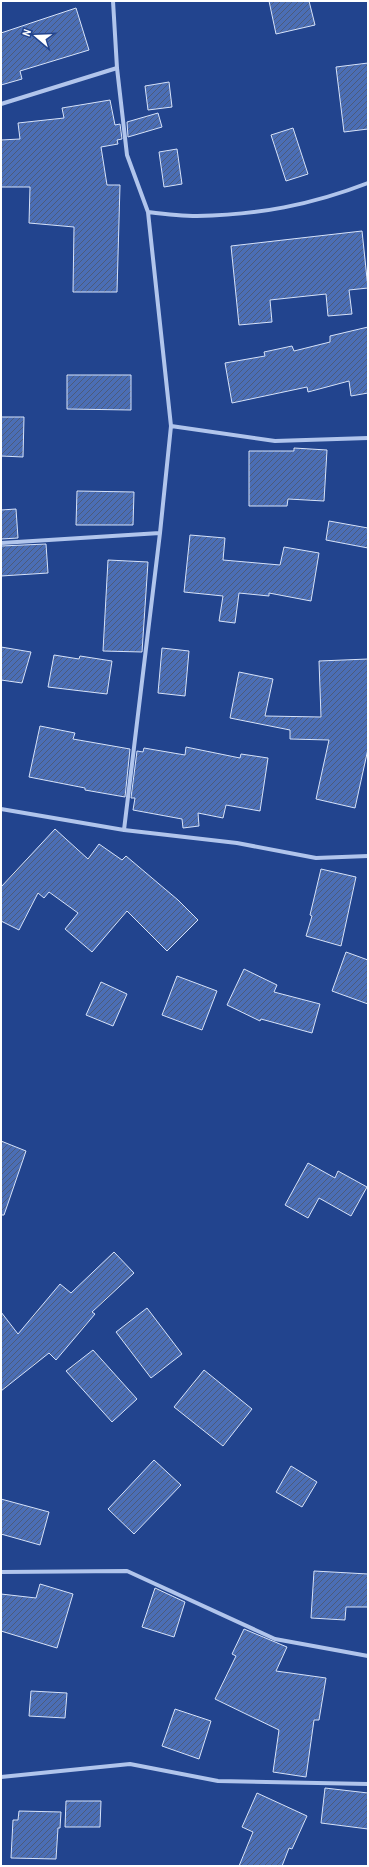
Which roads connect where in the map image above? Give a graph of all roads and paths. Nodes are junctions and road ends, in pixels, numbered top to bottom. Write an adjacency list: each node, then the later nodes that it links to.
1 (113, 1): 2 (street)
2 (117, 68): 3 (street); 5 (street)
3 (1, 104)
4 (368, 183): 5 (street)
5 (148, 212): 6 (street)
6 (171, 426): 7 (street); 8 (street)
7 (368, 438)
8 (160, 533): 9 (street); 11 (street)
9 (1, 543)
10 (1, 809): 11 (street)
11 (124, 830): 12 (street)
12 (368, 856)
13 (1, 1572): 14 (street)
14 (368, 1656)
15 (1, 1777): 16 (street)
16 (368, 1784)

